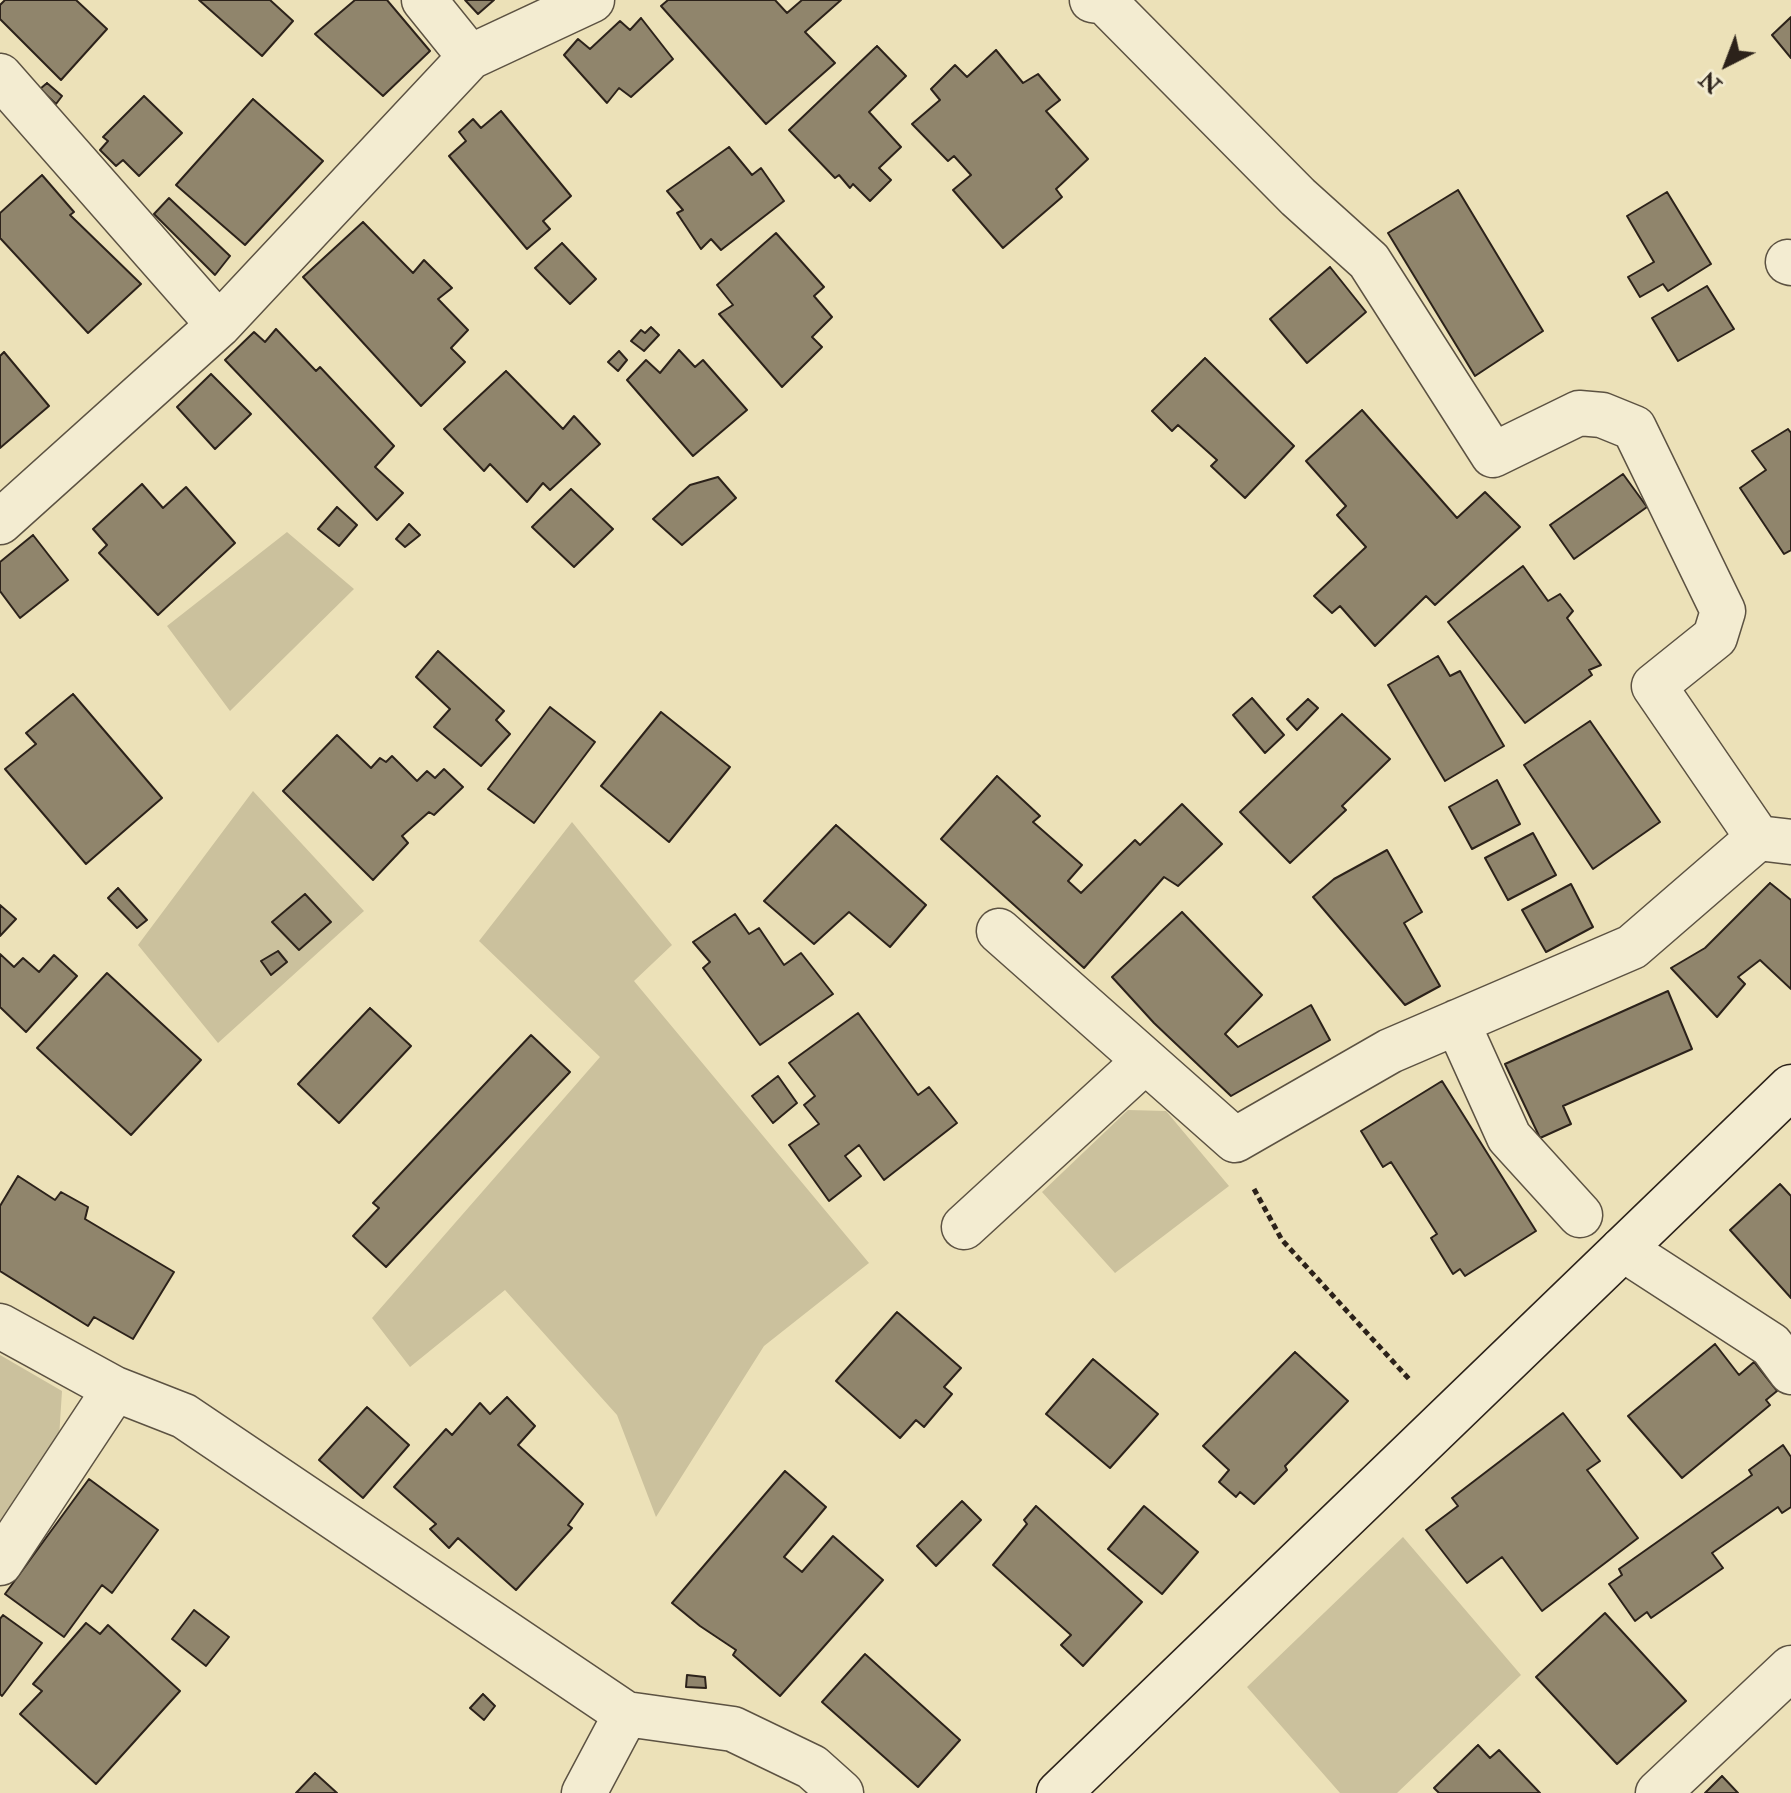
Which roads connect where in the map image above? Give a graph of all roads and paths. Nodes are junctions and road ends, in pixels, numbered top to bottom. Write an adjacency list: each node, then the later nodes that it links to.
1 (424, 0): 4 (street)
2 (592, 0): 4 (street)
3 (1092, 0): 8 (street)
4 (470, 57): 6 (street)
5 (0, 76): 6 (street)
6 (219, 325): 7 (street)
7 (0, 522)
8 (1775, 840): 10 (street)
9 (999, 931): 11 (street)
10 (1457, 1022): 13 (street); 14 (street)
11 (1145, 1061): 13 (street); 15 (street)
12 (1791, 1087): 16 (street)
13 (1235, 1140): 19 (path)
14 (1580, 1215)
15 (964, 1227)
16 (1623, 1249): 18 (street); 26 (street)
17 (0, 1326): 20 (street)
18 (1791, 1372)
19 (1409, 1379)
20 (115, 1389): 21 (street); 23 (street)
21 (0, 1563)
22 (1791, 1668): 27 (street)
23 (626, 1714): 24 (street); 25 (street)
24 (584, 1793)
25 (841, 1793)
26 (1059, 1793)
27 (1658, 1793)

